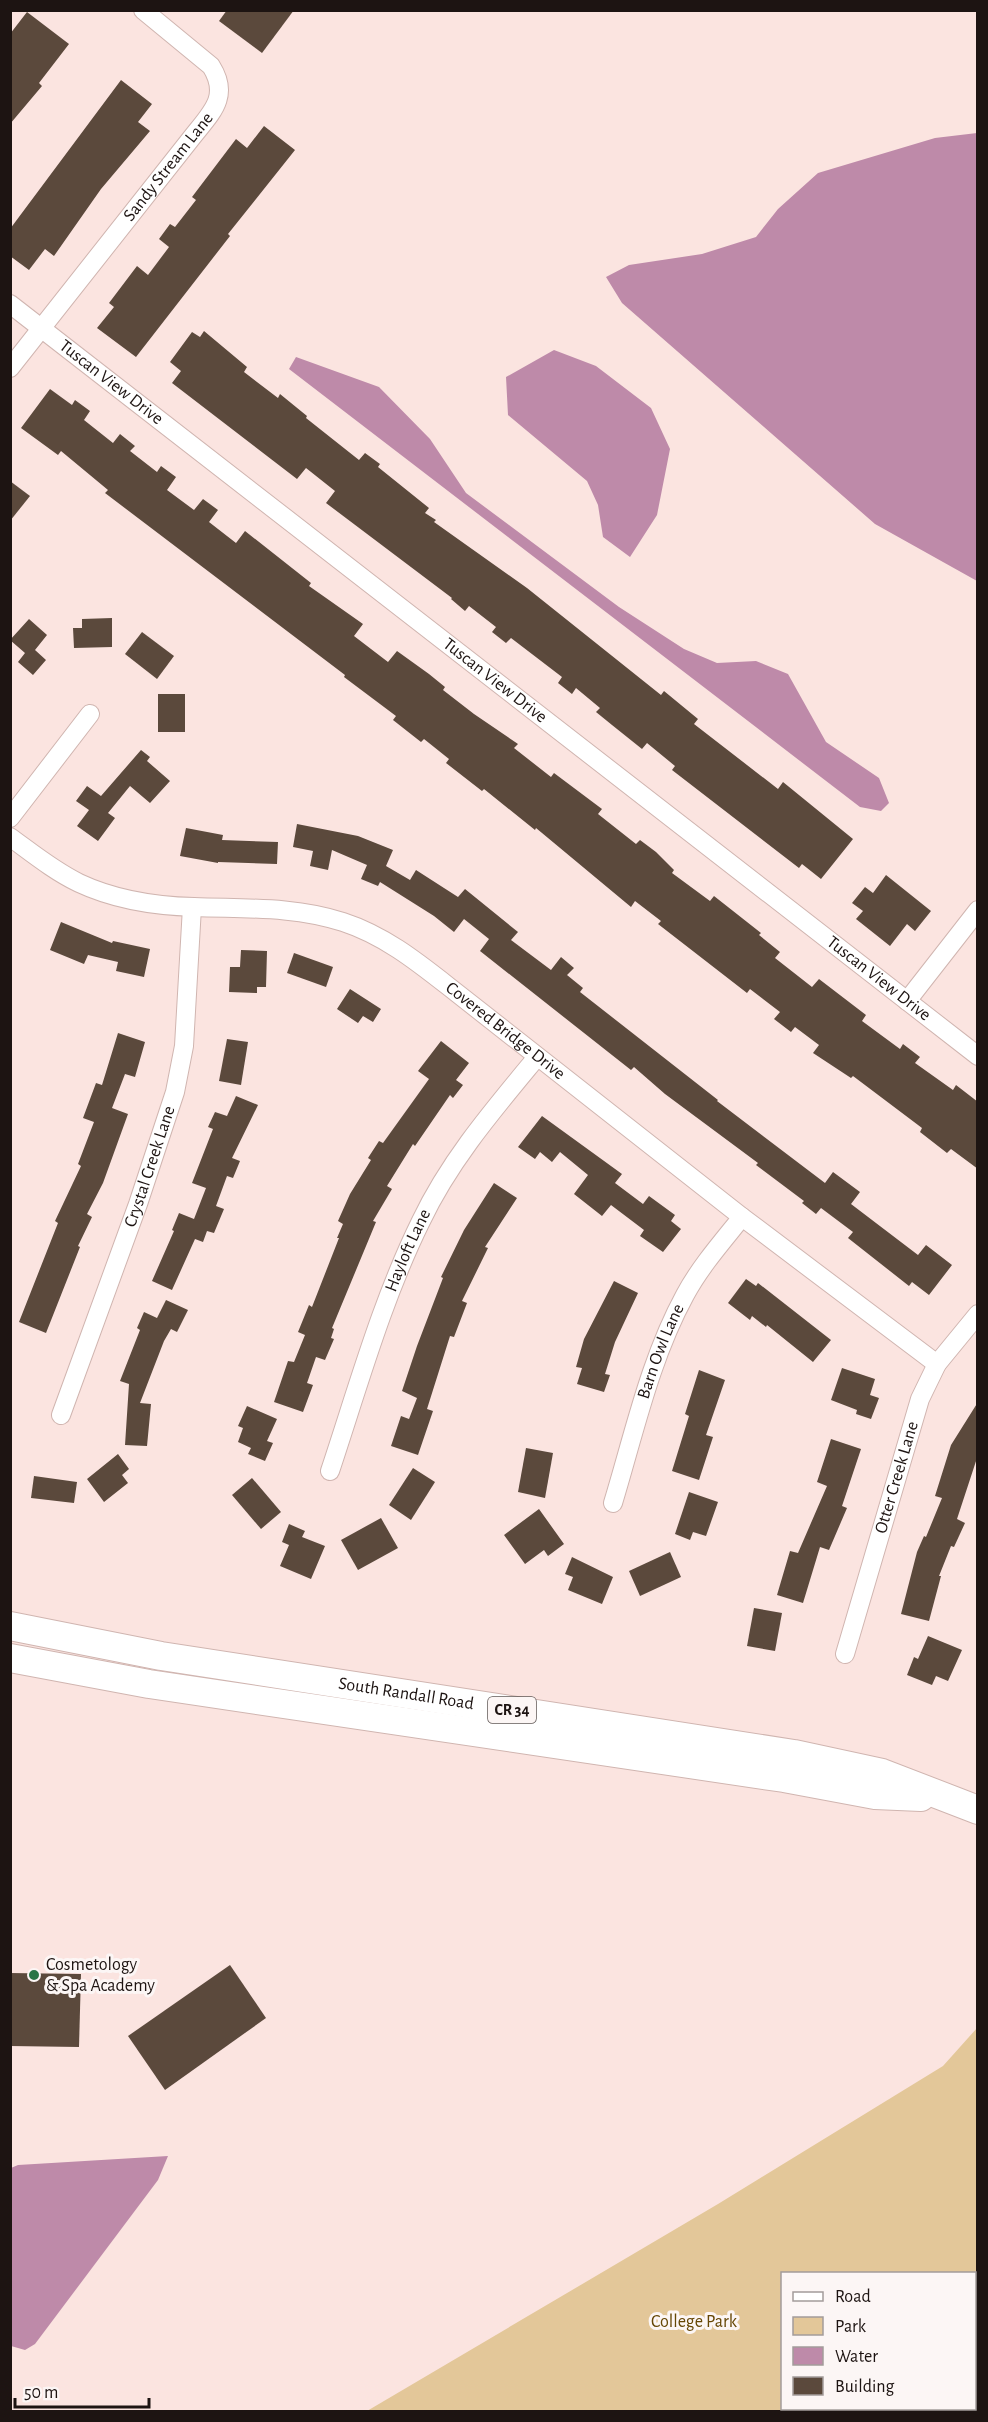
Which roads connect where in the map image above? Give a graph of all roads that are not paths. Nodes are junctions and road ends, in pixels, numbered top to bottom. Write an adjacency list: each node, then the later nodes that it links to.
1 (143, 10): 3 (street, Sandy Stream Lane)
2 (10, 304): 3 (street, Tuscan View Drive)
3 (41, 329): 4 (street); 10 (street, Tuscan View Drive)
4 (10, 368)
5 (90, 714): 6 (street)
6 (10, 818)
7 (10, 837): 8 (street, Covered Bridge Drive)
8 (192, 907): 11 (street, Covered Bridge Drive); 16 (street, Crystal Creek Lane)
9 (978, 910): 10 (street)
10 (907, 1001): 12 (street, Tuscan View Drive)
11 (537, 1056): 13 (street, Covered Bridge Drive); 17 (street, Hayloft Lane)
12 (978, 1056)
13 (742, 1217): 15 (street, Covered Bridge Drive); 18 (street, Barn Owl Lane)
14 (978, 1314): 15 (street, Otter Creek Lane)
15 (937, 1364): 20 (street, Otter Creek Lane)
16 (61, 1414)
17 (330, 1471)
18 (613, 1503)
19 (10, 1626): 22 (main road, South Randall Road / CR 34)
20 (845, 1654)
21 (10, 1658): 22 (main road, South Randall Road / CR 34)
22 (941, 1797): 23 (main road, South Randall Road / CR 34)
23 (978, 1810)

